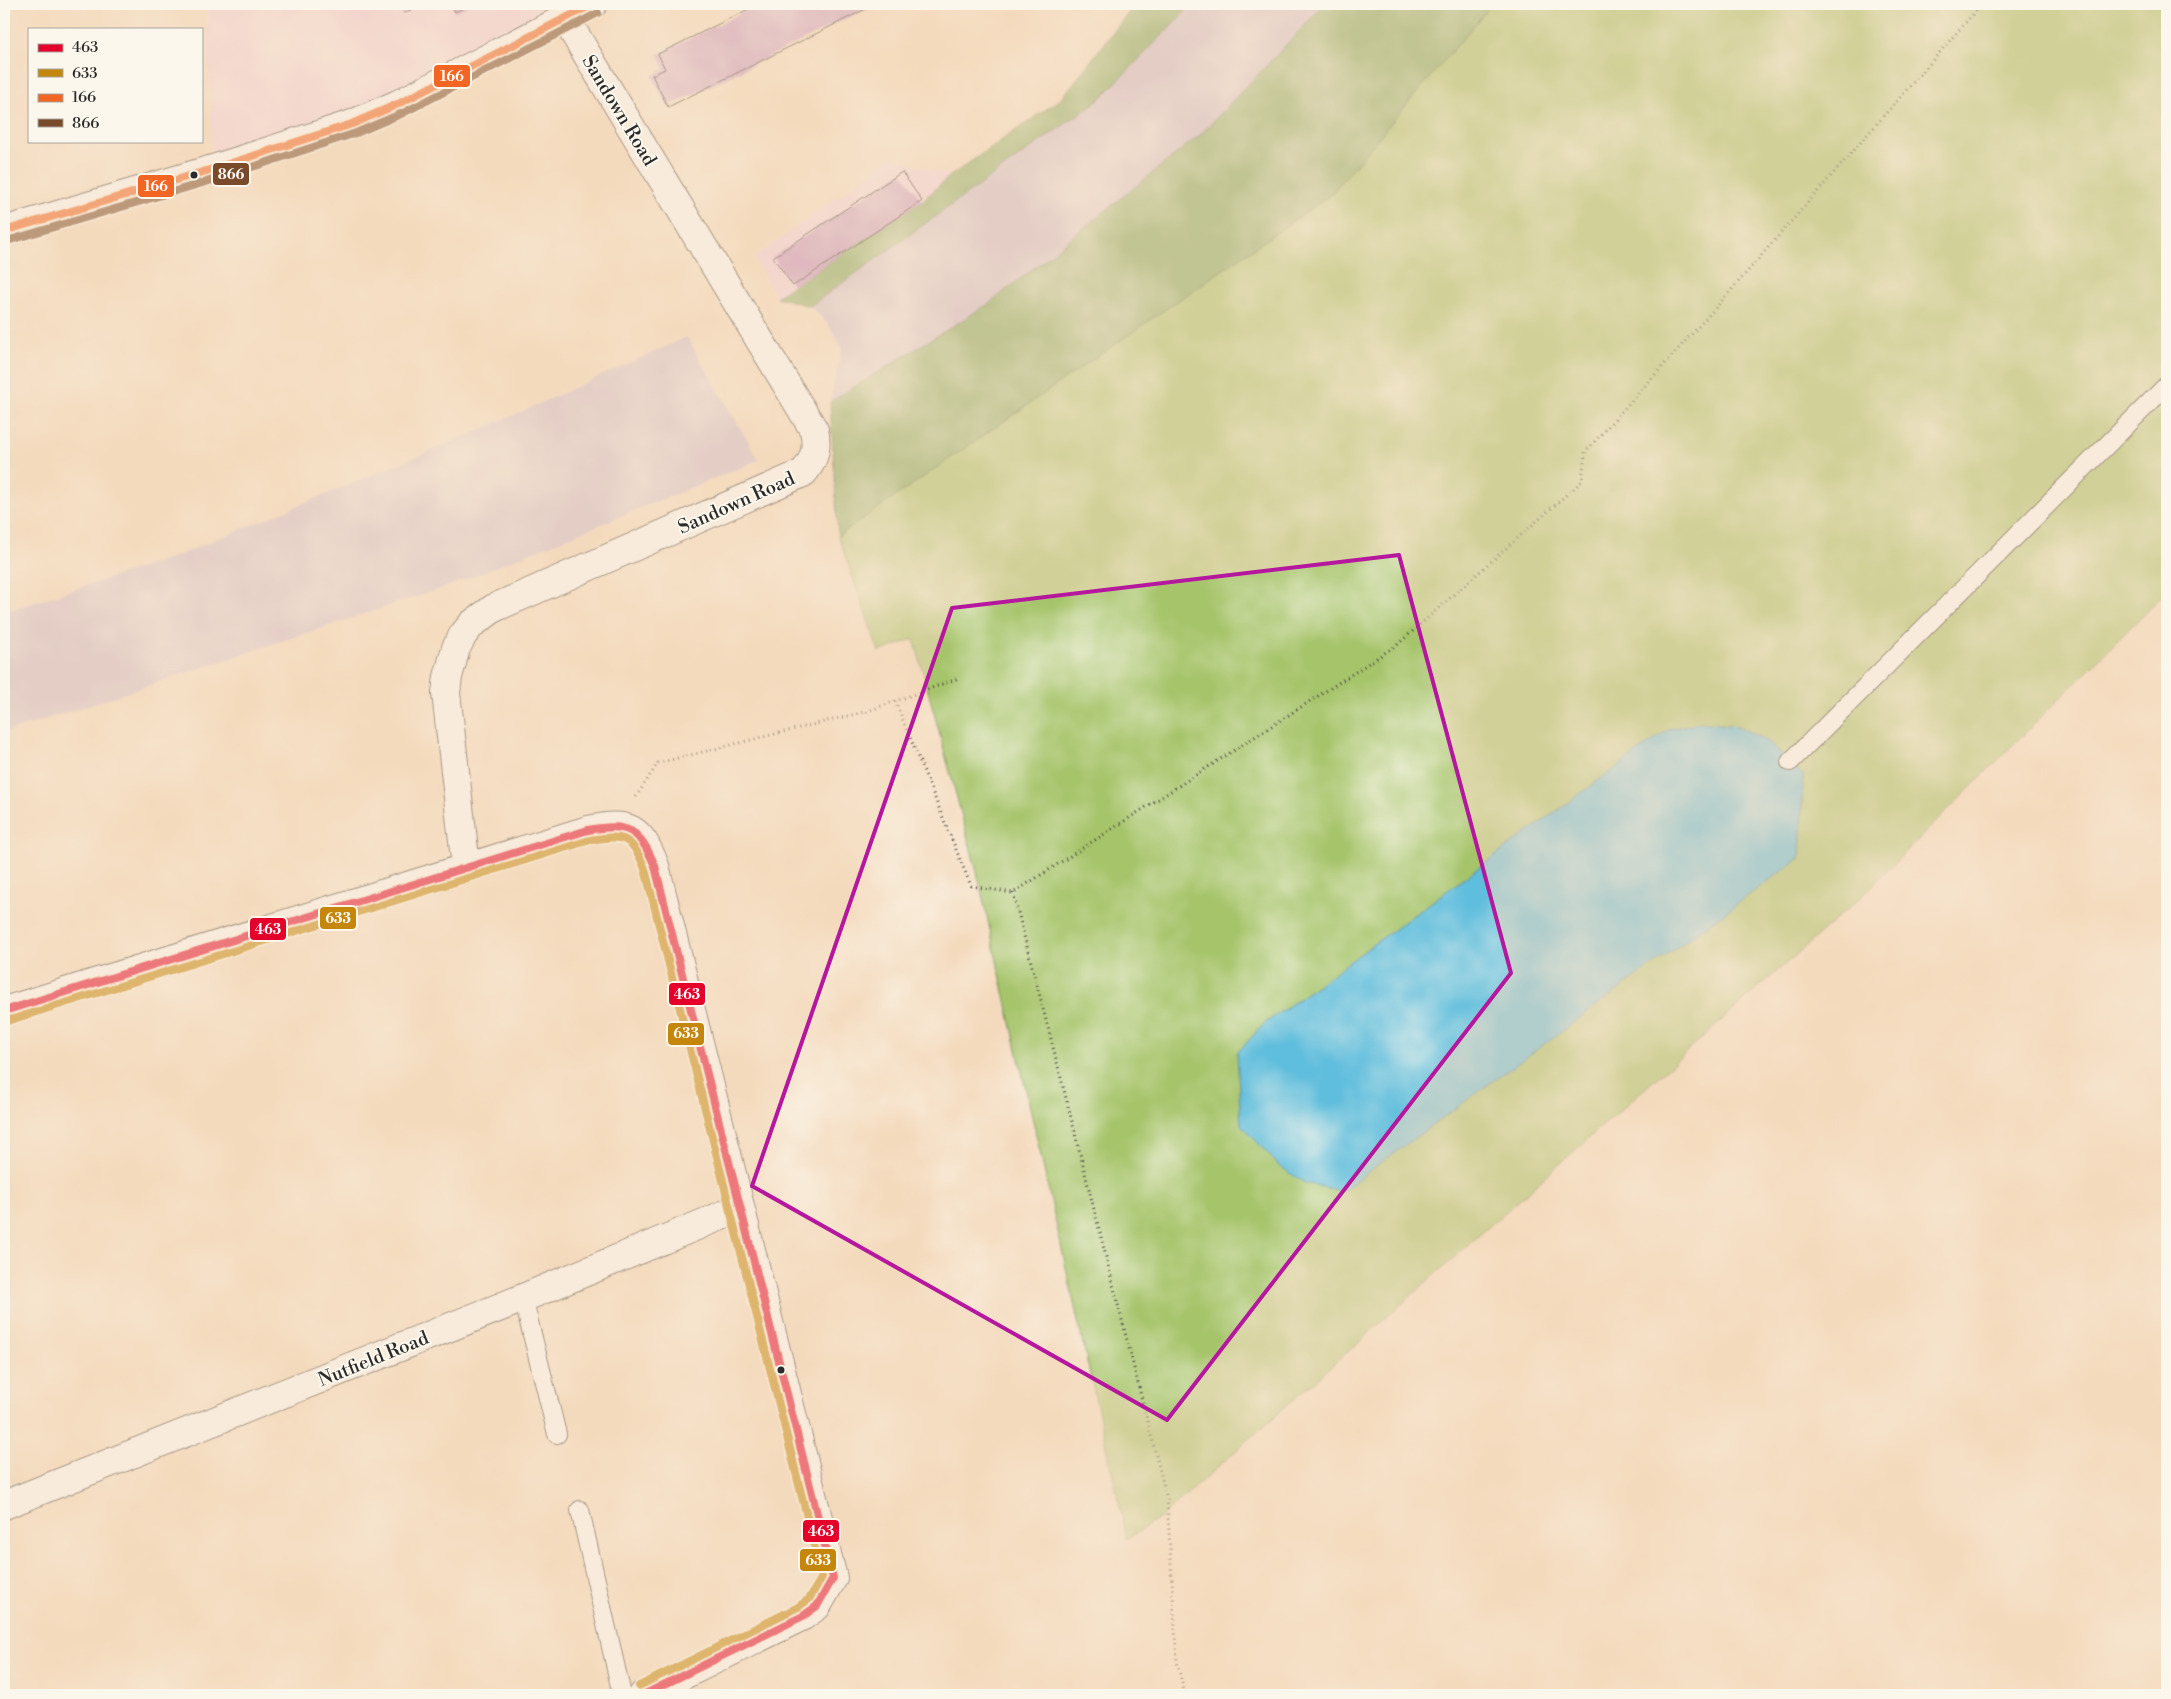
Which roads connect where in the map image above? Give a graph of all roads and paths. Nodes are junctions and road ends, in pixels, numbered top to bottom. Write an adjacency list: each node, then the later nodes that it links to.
1 (593, 4): 3 (street)
2 (1982, 4): 11 (path)
3 (565, 18): 4 (street); 10 (street, Sandown Road)
4 (4, 231)
5 (2167, 385): 8 (lane)
6 (959, 678): 7 (path)
7 (895, 701): 9 (path); 11 (path)
8 (1790, 762)
9 (633, 830): 10 (street); 13 (street)
10 (466, 867): 12 (street)
11 (1013, 893): 20 (path)
12 (4, 1011)
13 (740, 1208): 14 (street, Nutfield Road); 19 (street)
14 (523, 1298): 15 (lane); 16 (street, Nutfield Road)
15 (557, 1434)
16 (4, 1504)
17 (580, 1510): 18 (lane)
18 (622, 1695)
19 (643, 1695)
20 (1185, 1695)

